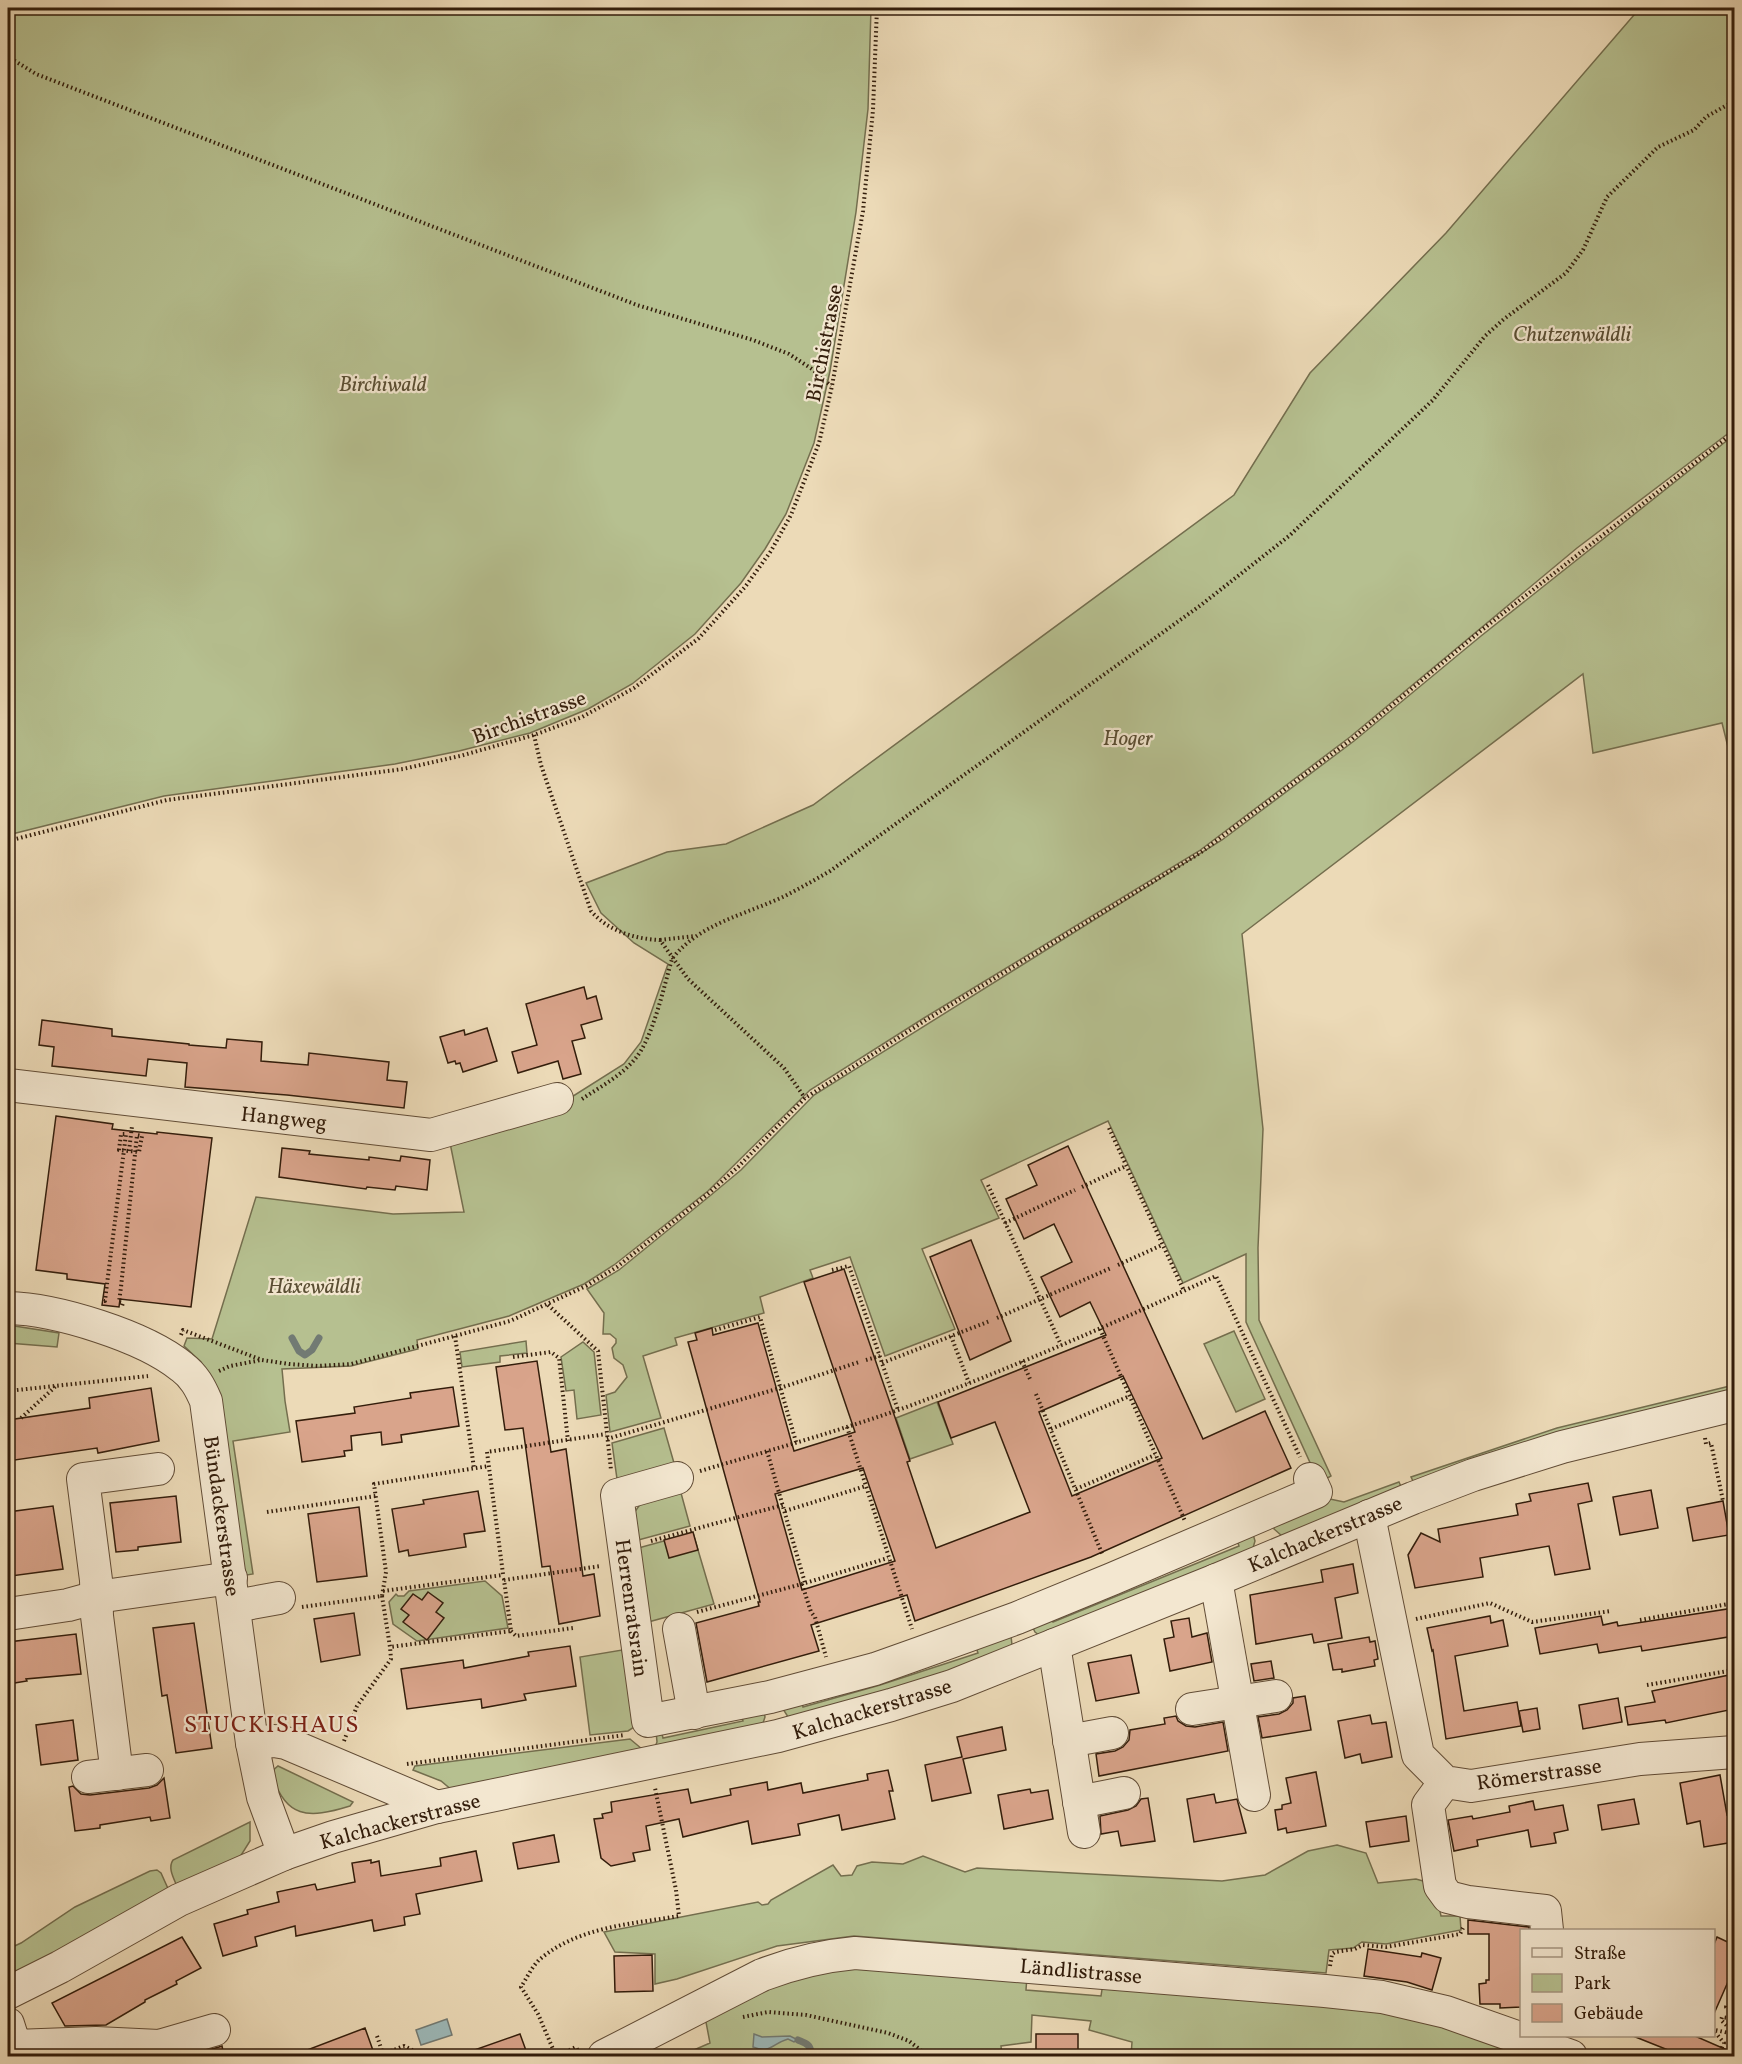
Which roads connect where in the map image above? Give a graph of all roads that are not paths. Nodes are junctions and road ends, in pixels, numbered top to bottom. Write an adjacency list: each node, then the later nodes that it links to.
1 (8, 1085): 2 (street, Hangweg)
2 (556, 1099)
3 (8, 1308): 12 (street, Bündackerstrasse)
4 (1734, 1405): 8 (street, Kalchackerstrasse)
5 (158, 1469): 13 (street)
6 (677, 1478): 24 (street, Herrenratsrain)
7 (1310, 1479): 9 (street)
8 (1369, 1516): 10 (street, Kalchackerstrasse); 31 (street, Römerstrasse)
9 (1258, 1517): 10 (street); 17 (street)
10 (1274, 1555): 11 (street, Kalchackerstrasse)
11 (1216, 1580): 19 (street, Kalchackerstrasse); 22 (street)
12 (233, 1592): 13 (street); 15 (street); 27 (street, Bündackerstrasse)
13 (97, 1597): 14 (street); 16 (street); 30 (street)
14 (8, 1598)
15 (279, 1598)
16 (8, 1614)
17 (1017, 1618): 19 (street); 21 (street)
18 (685, 1621): 24 (street)
19 (1043, 1650): 26 (street, Kalchackerstrasse); 28 (street)
20 (1276, 1696): 22 (street)
21 (770, 1697): 24 (street); 26 (street)
22 (1238, 1702): 23 (street); 33 (street)
23 (1192, 1708)
24 (694, 1713)
25 (1112, 1733): 28 (street)
26 (777, 1737): 34 (street, Kalchackerstrasse)
27 (252, 1743): 34 (street); 35 (street, Bündackerstrasse)
28 (1070, 1748): 32 (street)
29 (1734, 1752): 31 (street, Römerstrasse)
30 (147, 1770)
31 (1445, 1782): 36 (street)
32 (1124, 1793)
33 (1254, 1795)
34 (437, 1807): 35 (street, Kalchackerstrasse)
35 (284, 1854): 37 (street, Kalchackerstrasse)
36 (1547, 1929)
37 (8, 1993)
38 (8, 2024): 39 (street)
39 (214, 2030)
40 (604, 2056): 41 (street, Ländlistrasse)
41 (1571, 2056)

